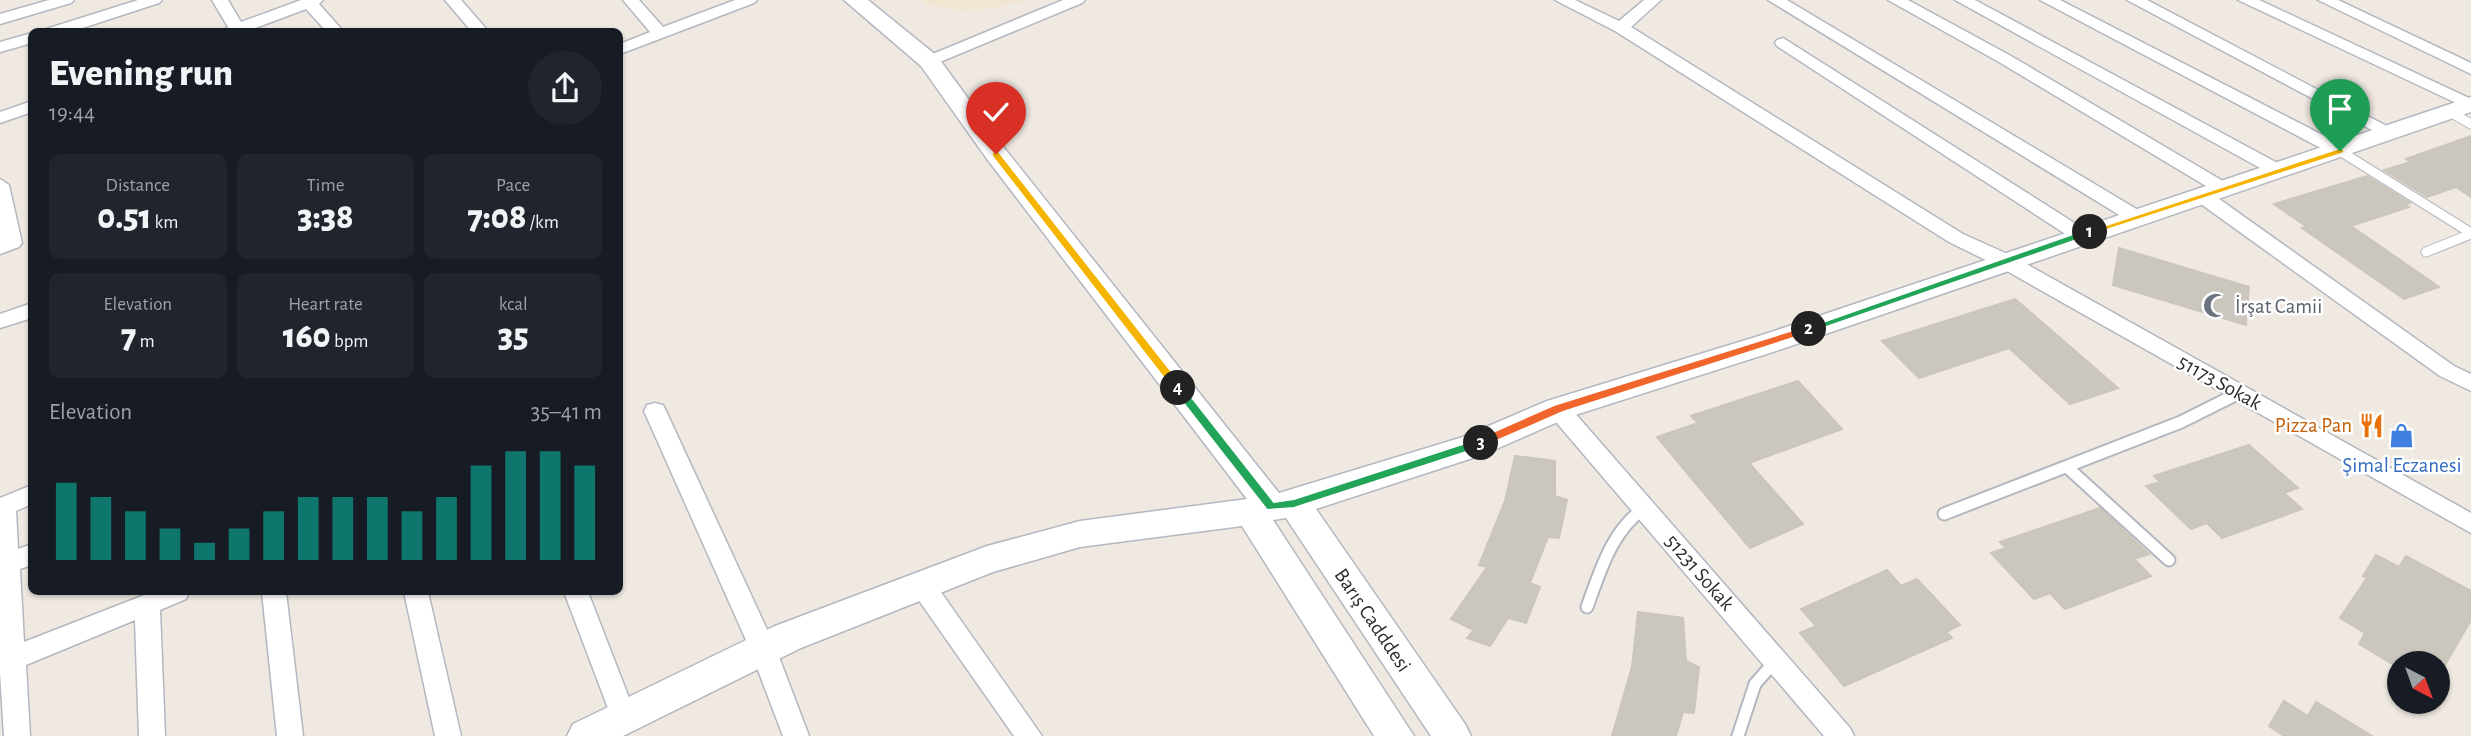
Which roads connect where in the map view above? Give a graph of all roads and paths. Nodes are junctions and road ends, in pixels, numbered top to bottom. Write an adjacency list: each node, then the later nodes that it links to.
1 (66, 0): 19 (street)
2 (155, 0): 20 (street)
3 (220, 0): 22 (street)
4 (453, 0): 25 (street)
5 (631, 0): 27 (street)
6 (749, 0): 27 (street)
7 (855, 0): 32 (main road)
8 (1077, 0): 32 (street)
9 (1563, 0): 26 (street, 51173 Sokak)
10 (1653, 0): 26 (street)
11 (1776, 0): 42 (street)
12 (1896, 0): 41 (street)
13 (1963, 0): 39 (street)
14 (2048, 0): 38 (street)
15 (2135, 0): 37 (street)
16 (2246, 0): 35 (street)
17 (2326, 0): 33 (street)
18 (312, 1): 23 (street); 24 (street)
19 (0, 19)
20 (102, 24): 21 (street)
21 (77, 28)
22 (232, 28)
23 (238, 28)
24 (332, 28)
25 (478, 28)
26 (1621, 28): 47 (street, 51173 Sokak)
27 (660, 33): 31 (street)
28 (28, 39): 30 (street)
29 (1783, 43): 44 (street)
30 (0, 47)
31 (623, 48)
32 (929, 61): 58 (main road)
33 (2471, 69)
34 (28, 108): 36 (street)
35 (2466, 111): 37 (main road)
36 (0, 118)
37 (2391, 133): 38 (main road)
38 (2340, 151): 39 (main road); 43 (lane)
39 (2277, 170): 41 (main road)
40 (0, 185): 45 (street)
41 (2212, 191): 42 (main road); 50 (street)
42 (2136, 217): 44 (main road)
43 (2471, 234): 46 (lane)
44 (2080, 235): 47 (main road)
45 (0, 248)
46 (2426, 252)
47 (2004, 261): 51 (street, 51173 Sokak); 52 (main road)
48 (28, 311): 49 (street)
49 (0, 321)
50 (2471, 383)
51 (2239, 393): 54 (lane); 60 (street, 51173 Sokak)
52 (1558, 408): 57 (street, 51231 Sokak); 58 (main road)
53 (655, 411): 71 (street)
54 (2067, 467): 59 (lane); 62 (lane)
55 (28, 496): 56 (street)
56 (2, 507): 63 (street)
57 (1645, 507): 70 (lane); 72 (street, 51231 Sokak)
58 (1272, 508): 64 (main road); 82 (main road, Barış Cadddesi); 83 (main road, Barış Cadddesi)
59 (1944, 514)
60 (2471, 524)
61 (28, 556): 63 (street)
62 (2169, 561)
63 (4, 565): 73 (street)
64 (922, 585): 71 (main road); 81 (street)
65 (170, 595): 69 (street)
66 (274, 595): 77 (street)
67 (417, 595): 78 (street)
68 (577, 595): 74 (street)
69 (147, 604): 73 (street); 76 (street)
70 (1587, 607)
71 (763, 649): 74 (main road); 80 (street)
72 (1776, 660): 84 (lane); 85 (street, 51231 Sokak)
73 (7, 661): 75 (street)
74 (623, 716): 79 (main road)
75 (18, 736)
76 (152, 736)
77 (290, 736)
78 (448, 736)
79 (586, 736)
80 (796, 736)
81 (1029, 736)
82 (1395, 736)
83 (1452, 736)
84 (1738, 736)
85 (1841, 736)

